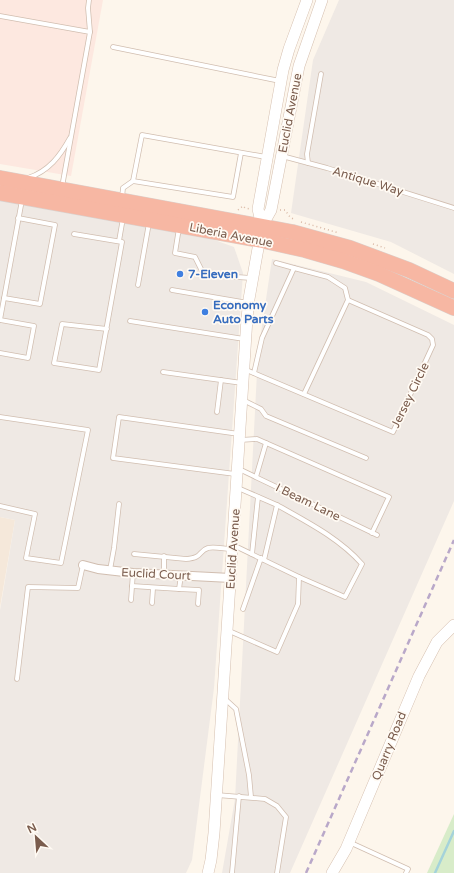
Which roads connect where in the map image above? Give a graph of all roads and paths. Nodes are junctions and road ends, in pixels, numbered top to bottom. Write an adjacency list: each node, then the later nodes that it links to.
1 (89, 0): 5 (lane)
2 (307, 0): 8 (street, Euclid Avenue)
3 (322, 0): 11 (street, Euclid Avenue)
4 (0, 16): 5 (lane)
5 (90, 32): 9 (lane)
6 (113, 47): 8 (lane)
7 (321, 74): 13 (lane)
8 (281, 81): 12 (street, Euclid Avenue)
9 (72, 134): 15 (lane); 17 (lane)
10 (241, 153): 12 (lane); 16 (lane); 16 (lane)
11 (282, 156): 13 (lane, Antique Way); 26 (street, Euclid Avenue)
12 (266, 158): 26 (street, Euclid Avenue)
13 (308, 163): 21 (lane, Antique Way)
14 (0, 178): 15 (highway, Liberia Avenue)
15 (16, 181): 17 (highway, Liberia Avenue)
16 (133, 181): 20 (lane)
17 (62, 189): 20 (highway, Liberia Avenue)
18 (0, 193): 19 (highway, Liberia Avenue)
19 (22, 197): 22 (highway, Liberia Avenue); 23 (lane)
20 (122, 200): 26 (highway, Liberia Avenue)
21 (454, 208)
22 (123, 215): 24 (highway, Liberia Avenue); 28 (lane)
23 (18, 218): 34 (lane); 37 (lane)
24 (149, 220): 25 (highway, Liberia Avenue); 33 (lane)
25 (179, 226): 26 (highway, Liberia Avenue); 31 (lane)
26 (261, 233): 31 (street, Euclid Avenue); 36 (highway, Liberia Avenue); 40 (highway, Liberia Avenue)
27 (74, 234): 28 (lane)
28 (119, 242): 43 (lane)
29 (276, 263): 30 (lane)
30 (294, 268): 38 (lane); 46 (lane)
31 (253, 278): 39 (street, Euclid Avenue)
32 (0, 285): 34 (lane)
33 (138, 285)
34 (6, 286): 37 (lane)
35 (172, 290): 39 (lane)
36 (454, 291)
37 (4, 298): 41 (lane)
38 (348, 300): 50 (lane); 50 (lane, Jersey Circle)
39 (248, 303): 44 (street, Euclid Avenue)
40 (454, 308)
41 (0, 320): 45 (lane)
42 (130, 321): 44 (lane)
43 (107, 329): 43 (lane)
44 (246, 340): 46 (street, Euclid Avenue)
45 (0, 353)
46 (249, 371): 49 (street, Euclid Avenue); 50 (lane, Jersey Circle)
47 (163, 372): 48 (lane)
48 (221, 380): 49 (lane); 52 (lane)
49 (243, 383): 51 (street, Euclid Avenue)
50 (304, 394)
51 (242, 400): 54 (street, Euclid Avenue); 56 (lane)
52 (217, 412)
53 (0, 417): 63 (lane)
54 (240, 437): 55 (lane); 57 (street, Euclid Avenue); 57 (lane, I Beam Lane)
55 (266, 442): 58 (lane); 64 (lane)
56 (366, 458)
57 (238, 472): 58 (lane, I Beam Lane); 59 (street, Euclid Avenue)
58 (256, 477): 64 (lane, I Beam Lane)
59 (237, 488): 60 (lane); 66 (street, Euclid Avenue)
60 (258, 497): 62 (lane); 68 (lane)
61 (119, 504): 72 (lane)
62 (277, 505): 70 (lane); 76 (lane)
63 (0, 506)
64 (372, 533): 65 (lane, I Beam Lane)
65 (377, 535)
66 (233, 547): 68 (lane); 69 (lane); 77 (street, Euclid Avenue)
67 (134, 554): 69 (lane)
68 (252, 554): 70 (lane)
69 (164, 556): 74 (lane)
70 (263, 559): 76 (lane); 84 (lane)
71 (82, 565): 72 (street, Euclid Court); 87 (lane)
72 (110, 571): 73 (street, Euclid Court)
73 (133, 574): 74 (street, Euclid Court); 78 (lane)
74 (164, 574): 75 (street, Euclid Court)
75 (181, 575): 77 (street, Euclid Court); 80 (lane)
76 (299, 577): 86 (lane)
77 (231, 578): 86 (street, Euclid Avenue)
78 (132, 586): 79 (lane); 81 (lane)
79 (153, 588): 80 (lane); 82 (lane)
80 (180, 589): 83 (lane)
81 (131, 600)
82 (152, 603)
83 (198, 604)
84 (243, 609)
85 (454, 625): 92 (street, Quarry Road)
86 (227, 630): 88 (street, Euclid Avenue)
87 (17, 679)
88 (222, 696): 89 (street, Euclid Avenue); 91 (lane)
89 (216, 794): 90 (lane); 93 (street, Euclid Avenue)
90 (239, 796): 91 (lane); 94 (lane)
91 (251, 797): 95 (lane)
92 (349, 841): 96 (street, Quarry Road); 97 (lane)
93 (208, 873)
94 (232, 873)
95 (277, 873)
96 (332, 873)
97 (406, 873)

